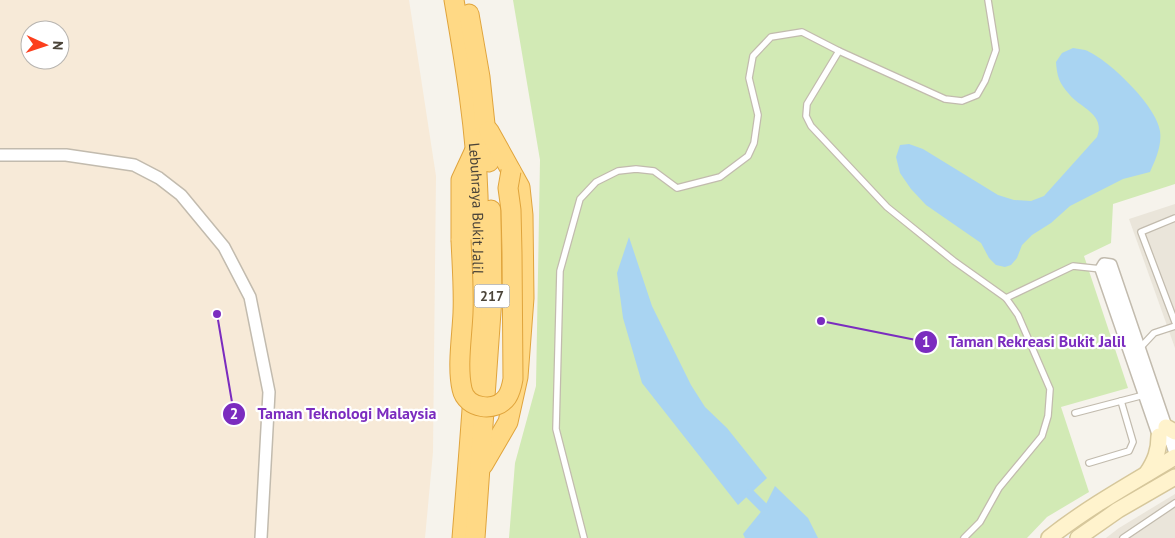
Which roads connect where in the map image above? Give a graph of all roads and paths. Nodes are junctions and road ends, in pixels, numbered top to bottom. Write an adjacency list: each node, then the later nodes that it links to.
1 (454, 0): 8 (highway, Lebuhraya Bukit Jalil / 217)
2 (467, 0): 5 (highway, Lebuhraya Bukit Jalil / 217)
3 (477, 0): 5 (highway)
4 (988, 0): 6 (lane)
5 (471, 23): 7 (highway, Lebuhraya Bukit Jalil / 217)
6 (839, 51): 13 (lane); 30 (lane)
7 (486, 124): 10 (highway); 22 (highway, Lebuhraya Bukit Jalil / 217)
8 (475, 149): 10 (highway, bridge); 28 (highway, Lebuhraya Bukit Jalil / 217)
9 (0, 155): 27 (street)
10 (512, 171): 22 (highway)
11 (1175, 218): 14 (lane)
12 (1101, 269): 13 (lane); 15 (street); 16 (street)
13 (1006, 298): 31 (lane)
14 (1175, 324): 15 (lane)
15 (1140, 349): 19 (street)
16 (1144, 395): 17 (lane); 19 (street)
17 (1122, 401): 18 (lane); 21 (lane)
18 (1075, 413)
19 (1167, 432): 20 (street); 23 (main road)
20 (1173, 460): 23 (main road); 26 (main road)
21 (1089, 463)
22 (481, 468): 29 (highway, Lebuhraya Bukit Jalil / 217)
23 (1146, 474): 32 (main road)
24 (1175, 477): 26 (main road)
25 (1175, 503): 34 (lane)
26 (1118, 510): 33 (main road)
27 (261, 538)
28 (462, 538)
29 (475, 538)
30 (584, 538)
31 (964, 538)
32 (1049, 538)
33 (1078, 538)
34 (1123, 538)

